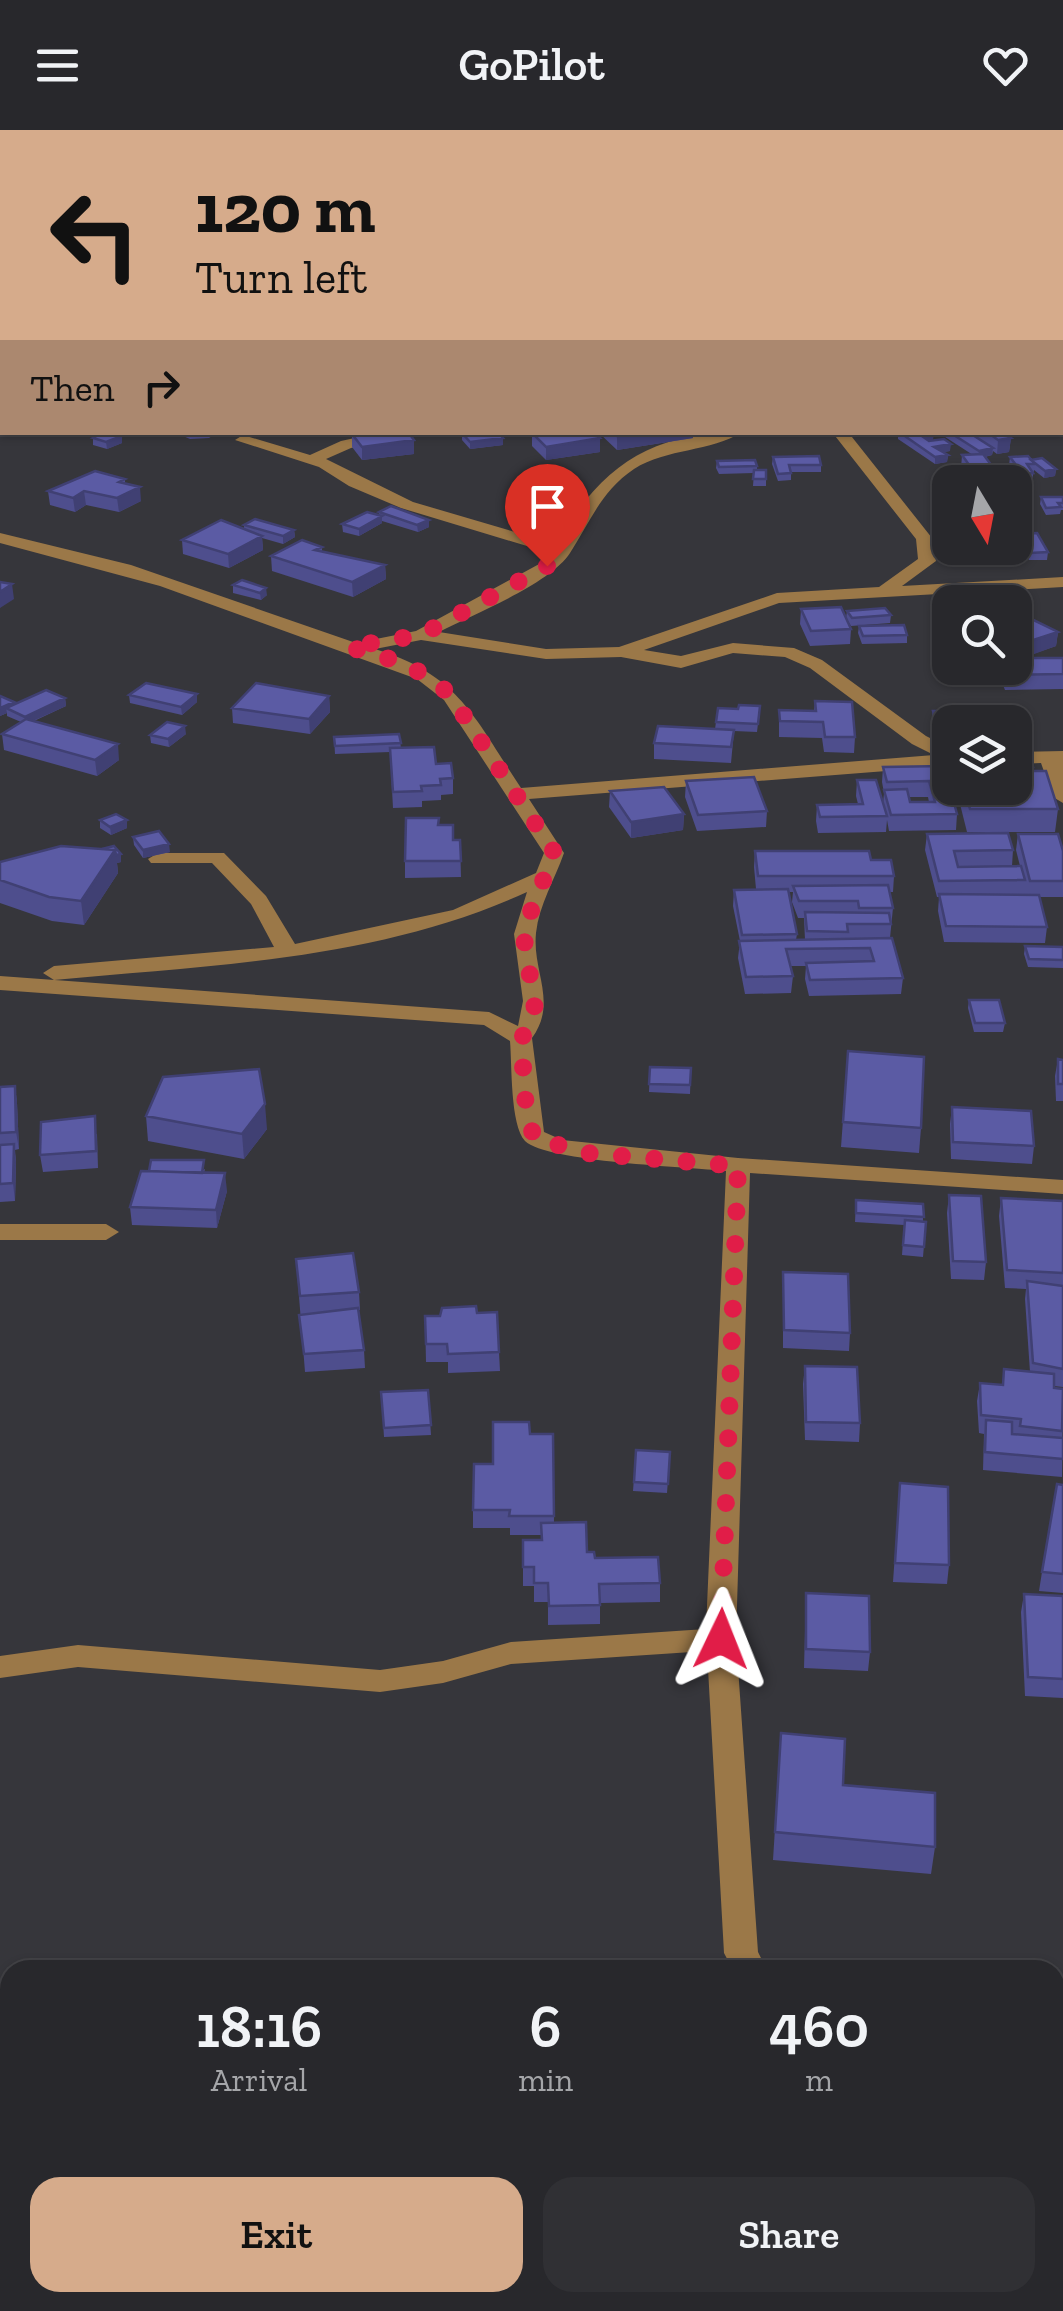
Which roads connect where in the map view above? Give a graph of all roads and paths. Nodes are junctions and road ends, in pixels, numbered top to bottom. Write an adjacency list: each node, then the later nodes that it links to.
1 (393, 435): 5 (street)
2 (724, 435): 7 (street)
3 (841, 435): 9 (street)
4 (243, 440): 5 (street)
5 (312, 460): 7 (street)
6 (0, 538): 11 (street)
7 (564, 551): 10 (street)
8 (1063, 582): 9 (street)
9 (877, 594): 12 (street)
10 (421, 635): 11 (street); 12 (street)
11 (348, 647): 16 (street)
12 (621, 652): 13 (street)
13 (932, 747)
14 (1056, 757): 17 (street)
15 (932, 759): 16 (street)
16 (516, 794): 19 (street)
17 (1063, 797)
18 (158, 859): 20 (street)
19 (546, 876): 20 (street); 22 (street)
20 (287, 952): 21 (street)
21 (0, 981): 22 (street)
22 (521, 1038): 23 (street)
23 (738, 1166): 24 (street); 27 (street)
24 (1063, 1187)
25 (0, 1232): 26 (street)
26 (106, 1232)
27 (721, 1639): 28 (street); 29 (street)
28 (0, 1668)
29 (745, 1960)

